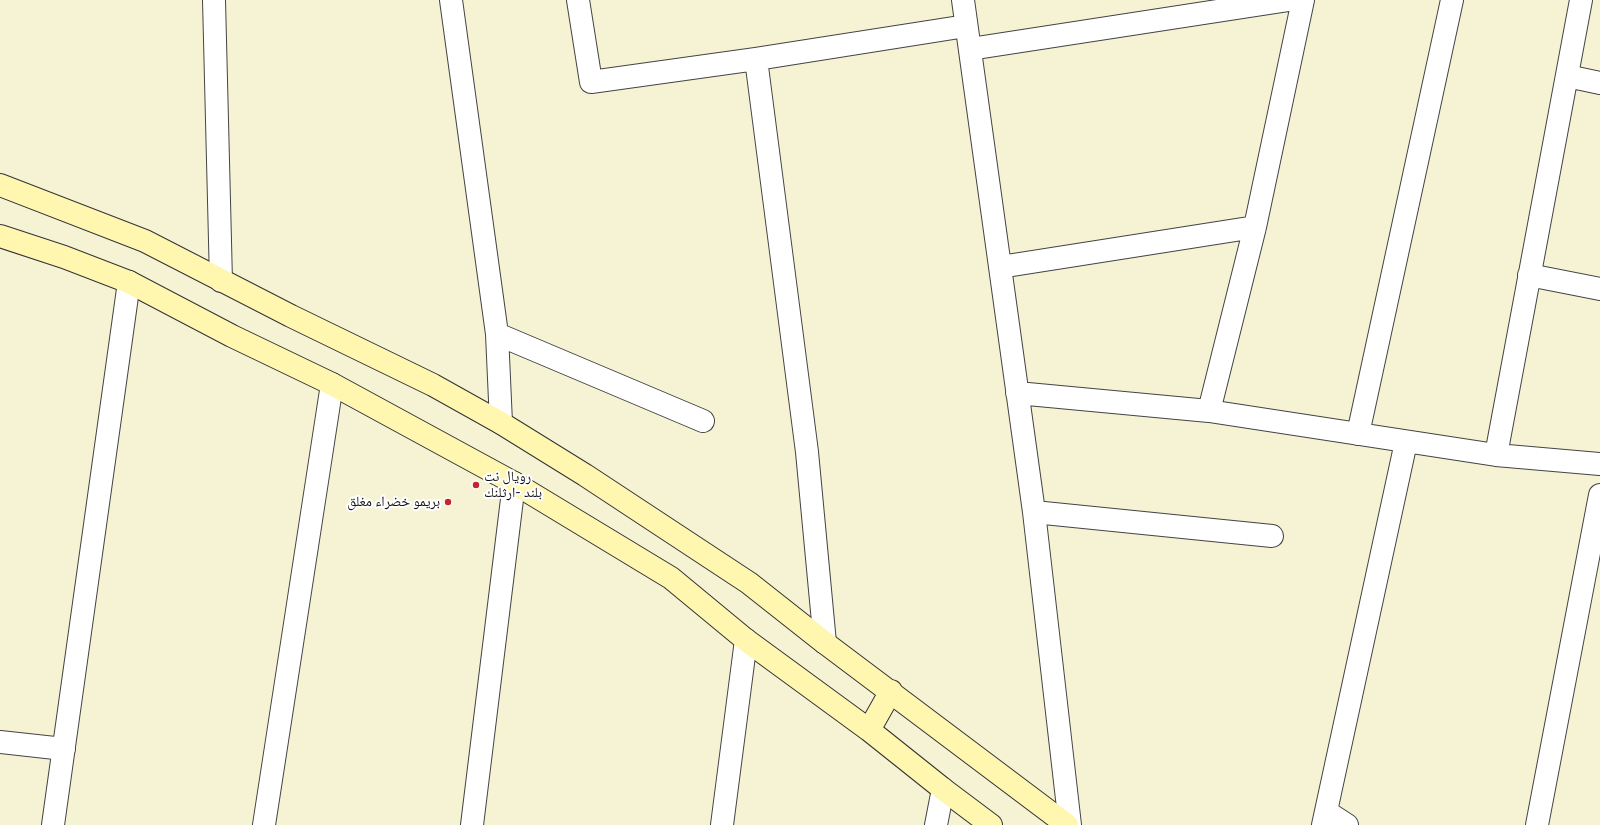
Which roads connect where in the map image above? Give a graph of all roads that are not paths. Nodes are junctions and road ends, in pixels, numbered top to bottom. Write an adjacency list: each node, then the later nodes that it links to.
1 (214, 0): 19 (street)
2 (451, 0): 22 (street)
3 (578, 0): 11 (street)
4 (963, 0): 9 (street)
5 (1289, 0): 10 (street)
6 (1303, 0): 15 (street)
7 (1452, 0): 28 (street)
8 (1581, 0): 12 (street)
9 (966, 26): 10 (street); 11 (street)
10 (970, 49): 17 (street)
11 (756, 59): 37 (street)
12 (1567, 76): 13 (street); 18 (street)
13 (1600, 83)
14 (0, 185): 19 (main road)
15 (1254, 227): 17 (street); 25 (street)
16 (0, 236): 20 (main road)
17 (1000, 267): 24 (street)
18 (1529, 275): 21 (street); 30 (street)
19 (221, 281): 27 (main road)
20 (129, 282): 23 (main road); 41 (street)
21 (1600, 288)
22 (497, 334): 26 (street); 27 (street)
23 (332, 384): 32 (main road); 45 (street)
24 (1017, 393): 25 (street); 34 (street)
25 (1209, 411): 28 (street)
26 (703, 421)
27 (501, 424): 37 (main road)
28 (1358, 434): 29 (street)
29 (1406, 442): 30 (street); 43 (street)
30 (1496, 455): 31 (street)
31 (1600, 464)
32 (514, 483): 36 (main road); 46 (street)
33 (1600, 496): 53 (street)
34 (1034, 512): 35 (street); 51 (street)
35 (1272, 536)
36 (746, 640): 39 (main road); 47 (street)
37 (824, 642): 38 (main road)
38 (891, 692): 39 (main road); 50 (main road)
39 (869, 730): 42 (main road)
40 (0, 742): 41 (street)
41 (64, 750): 44 (street)
42 (943, 789): 48 (street); 49 (main road)
43 (1325, 819): 52 (street)
44 (53, 825)
45 (264, 825)
46 (472, 825)
47 (722, 825)
48 (936, 825)
49 (991, 825)
50 (1067, 825)
51 (1070, 825)
52 (1347, 825)
53 (1537, 825)

